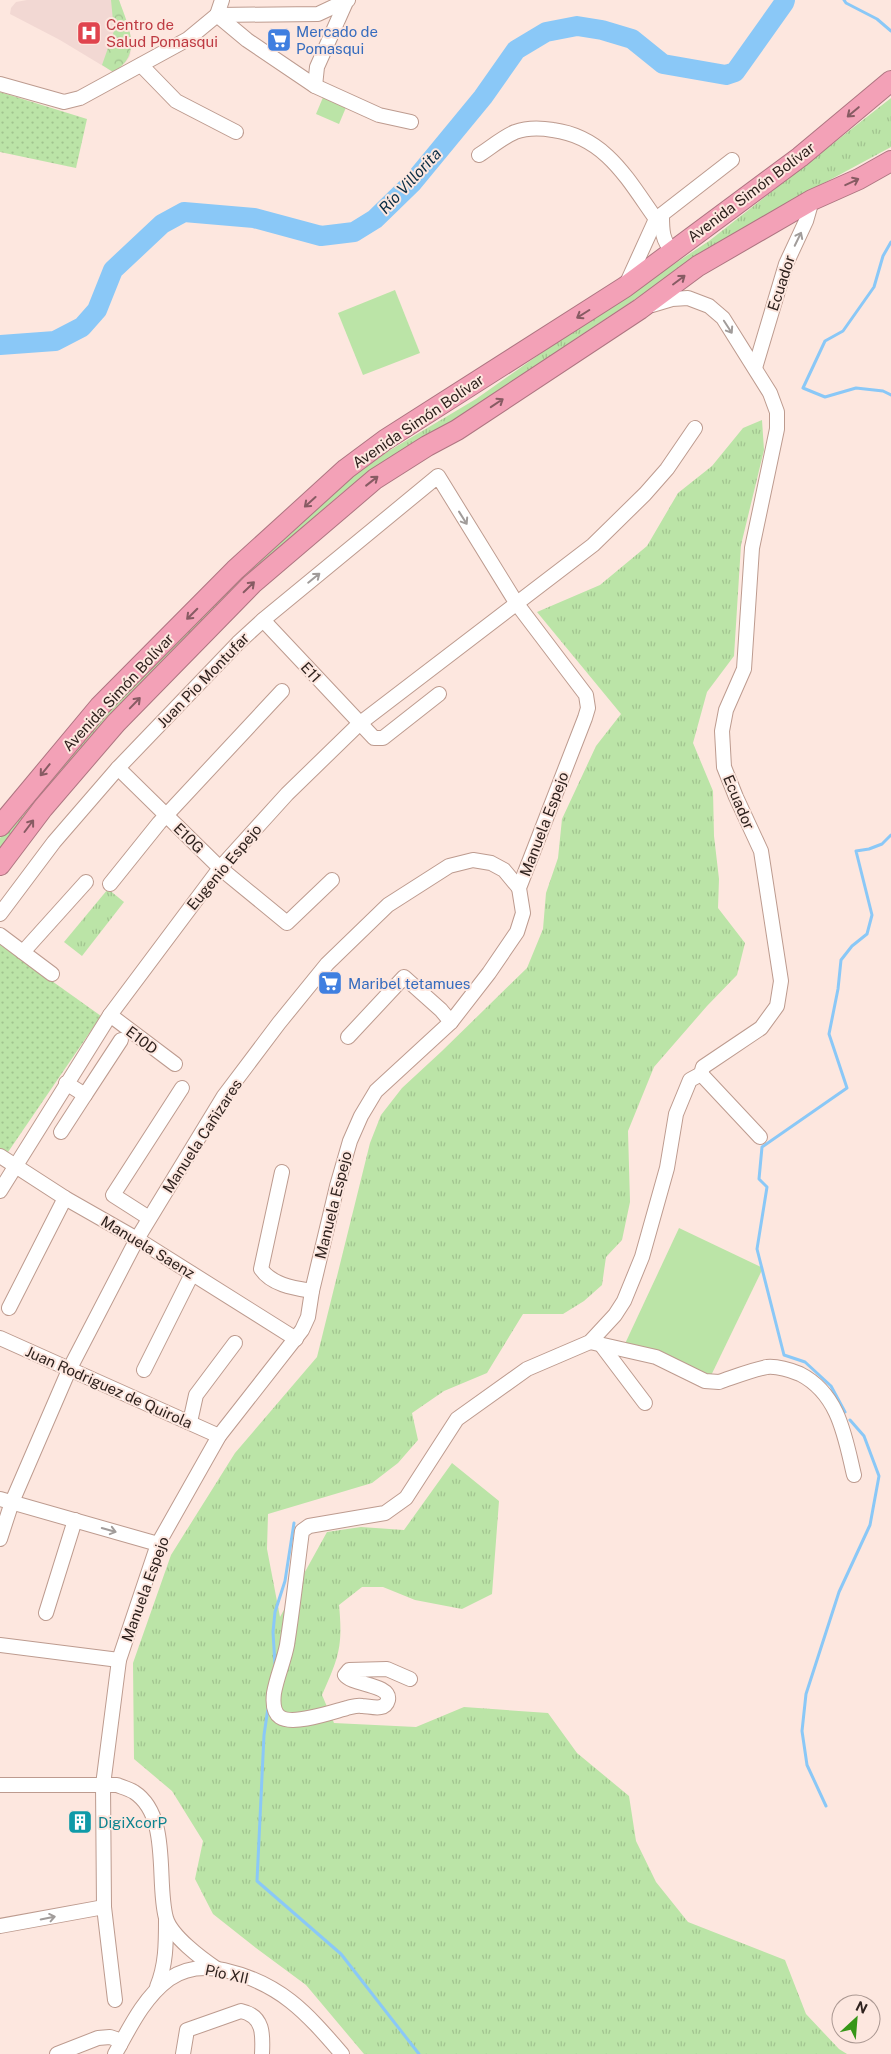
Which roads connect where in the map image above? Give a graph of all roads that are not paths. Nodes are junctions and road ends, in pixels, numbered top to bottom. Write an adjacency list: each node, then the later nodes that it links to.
1 (222, 0): 3 (street)
2 (347, 1): 3 (street); 7 (street)
3 (217, 15): 4 (street); 7 (street)
4 (141, 65): 6 (street); 9 (street)
5 (891, 81): 15 (highway, Avenida Simón Bolívar, one-way to 15)
6 (0, 84)
7 (315, 86): 8 (street)
8 (411, 122)
9 (236, 132)
10 (479, 155): 14 (street)
11 (732, 160): 14 (street)
12 (891, 161): 13 (highway, Avenida Simón Bolívar, one-way to 12)
13 (812, 200): 17 (highway, Avenida Simón Bolívar, one-way to 13); 18 (street, Ecuador, one-way to 13)
14 (659, 217): 15 (street); 16 (street)
15 (673, 252): 16 (highway, Avenida Simón Bolívar)
16 (624, 288): 28 (highway, Avenida Simón Bolívar, one-way to 28)
17 (640, 309): 18 (street, Ecuador, one-way to 18); 29 (highway, Avenida Simón Bolívar, one-way to 17)
18 (755, 368): 44 (street, Ecuador)
19 (695, 428): 21 (street, Eugenio Espejo)
20 (438, 476): 21 (street, Manuela Espejo, one-way to 21); 22 (street, Juan Pio Montufar, one-way to 20)
21 (517, 604): 25 (street, Eugenio Espejo); 34 (street, Manuela Espejo)
22 (263, 620): 25 (street, E11); 26 (street, Juan Pio Montufar)
23 (282, 692): 27 (street)
24 (438, 694): 25 (street, E11)
25 (359, 724): 30 (street, Eugenio Espejo)
26 (118, 768): 27 (street, E10G); 35 (street, Juan Pio Montufar)
27 (166, 815): 30 (street, E10G); 33 (street)
28 (0, 826)
29 (0, 865)
30 (220, 868): 31 (street, E10G); 39 (street, Eugenio Espejo)
31 (332, 880)
32 (86, 882): 37 (street)
33 (110, 884)
34 (519, 888): 40 (street, Manuela Espejo); 55 (street, Manuela Cañizares)
35 (0, 914)
36 (0, 935): 37 (street)
37 (23, 952): 38 (street)
38 (52, 974)
39 (110, 1015): 43 (street, E10D); 45 (street, Eugenio Espejo)
40 (451, 1022): 41 (street); 58 (street, Manuela Espejo)
41 (348, 1037)
42 (121, 1040): 47 (street)
43 (175, 1064)
44 (701, 1074): 49 (street); 63 (street, Ecuador)
45 (66, 1084): 47 (street); 51 (street, Eugenio Espejo)
46 (182, 1088): 55 (street)
47 (85, 1095): 48 (street)
48 (61, 1132)
49 (760, 1137)
50 (0, 1156): 51 (street, Manuela Saenz)
51 (15, 1166): 53 (street, Eugenio Espejo); 54 (street, Manuela Saenz)
52 (282, 1172): 58 (street)
53 (0, 1191)
54 (65, 1198): 56 (street, Manuela Saenz); 59 (street)
55 (150, 1218): 56 (street, Manuela Cañizares)
56 (137, 1239): 57 (street, Manuela Saenz); 64 (street, Manuela Cañizares)
57 (192, 1274): 61 (street, Manuela Saenz); 65 (street)
58 (312, 1290): 61 (street, Manuela Espejo)
59 (9, 1308)
60 (0, 1338): 64 (street, Juan Rodriguez de Quirola)
61 (296, 1339): 68 (street, Manuela Espejo)
62 (235, 1343): 67 (street)
63 (596, 1344): 66 (street); 69 (street); 77 (street)
64 (69, 1370): 67 (street, Juan Rodriguez de Quirola); 70 (street, Manuela Cañizares)
65 (144, 1370)
66 (645, 1403)
67 (190, 1422): 68 (street, Juan Rodriguez de Quirola)
68 (218, 1436): 73 (street, Manuela Espejo)
69 (854, 1475)
70 (6, 1501): 71 (street); 72 (street, Manuela Cañizares)
71 (75, 1520): 73 (street, one-way to 73); 74 (street)
72 (0, 1539)
73 (158, 1544): 76 (street, Manuela Espejo)
74 (46, 1613)
75 (0, 1645): 76 (street)
76 (119, 1660): 79 (street, Manuela Espejo)
77 (410, 1679)
78 (0, 1785): 79 (street)
79 (103, 1785): 80 (street, Manuela Espejo); 81 (street)
80 (104, 1907): 82 (street, one-way to 80); 85 (street, Manuela Espejo)
81 (166, 1920): 83 (street); 84 (street)
82 (0, 1926)
83 (217, 1969): 84 (street, Pío XII); 90 (street, Pío XII)
84 (155, 1990): 86 (street, Pío XII)
85 (115, 2000)
86 (117, 2046): 87 (street)
87 (57, 2054)
88 (182, 2054): 89 (street)
89 (262, 2054)
90 (342, 2054)

